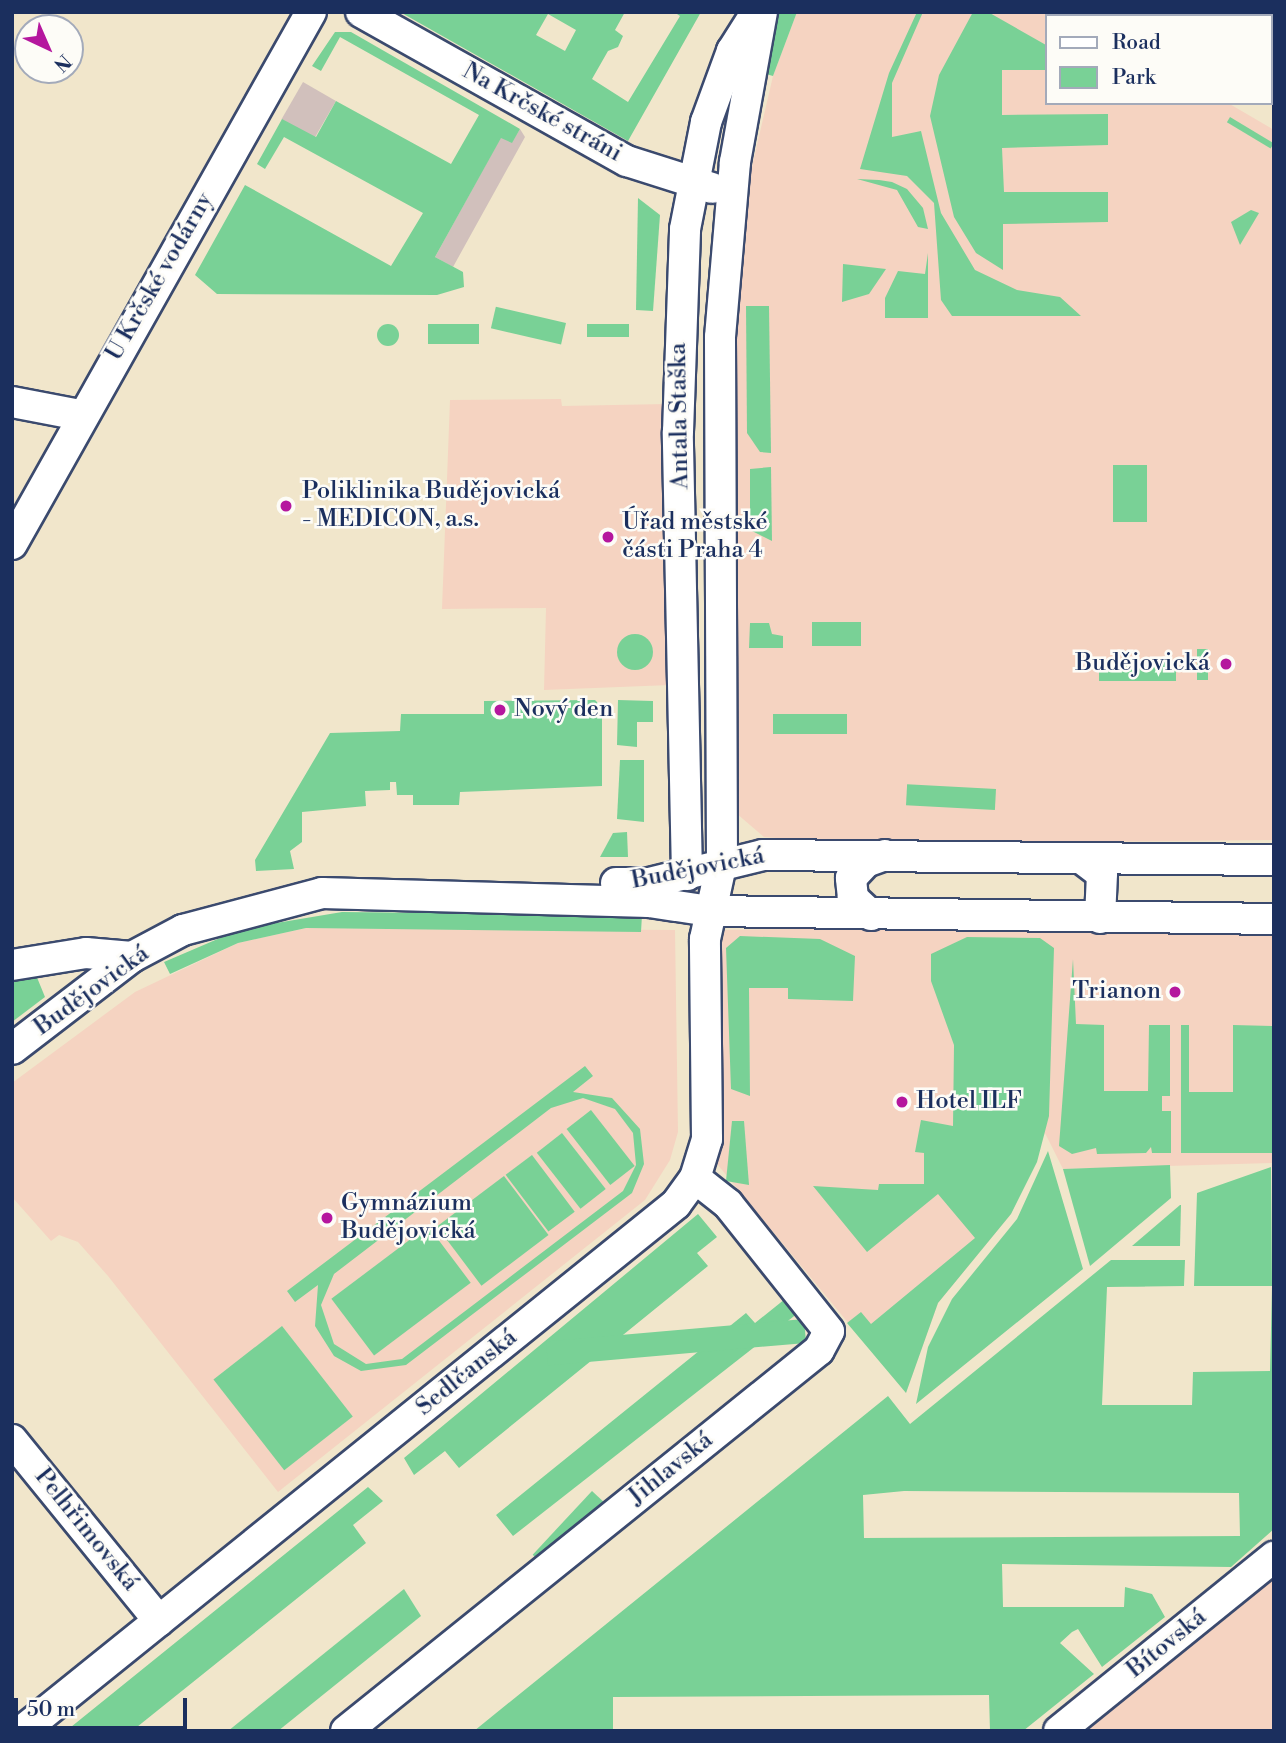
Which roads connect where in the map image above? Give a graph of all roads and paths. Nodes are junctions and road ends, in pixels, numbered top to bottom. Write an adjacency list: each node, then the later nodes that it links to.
1 (312, 12): 8 (street, U Krčské vodárny)
2 (360, 12): 5 (street, Na Krčské stráni)
3 (756, 12): 5 (street, Antala Staška)
4 (762, 12): 6 (street, Antala Staška)
5 (694, 178): 6 (street, Na Krčské stráni); 14 (street, Antala Staška)
6 (731, 197): 13 (street, Antala Staška)
7 (12, 402): 8 (street)
8 (80, 415): 9 (street, U Krčské vodárny)
9 (12, 544)
10 (885, 855): 11 (street, Budějovická); 13 (street, Budějovická); 17 (street)
11 (1081, 858): 12 (street, Budějovická); 18 (street)
12 (1274, 860)
13 (722, 861): 14 (street, Budějovická); 16 (street, Antala Staška)
14 (687, 875): 15 (street, Budějovická); 16 (street)
15 (460, 895): 16 (street, Budějovická); 20 (street, Budějovická)
16 (710, 911): 17 (street, Budějovická); 23 (street, Sedlčanská)
17 (871, 915): 18 (street, Budějovická)
18 (1100, 918): 19 (street, Budějovická)
19 (1274, 919)
20 (132, 957): 21 (street); 22 (street, Budějovická)
21 (12, 965)
22 (12, 1049)
23 (695, 1178): 26 (street, Sedlčanská); 28 (street, Jihlavská)
24 (12, 1440): 26 (street, Pelhřimovská)
25 (1274, 1557): 29 (street, Bítovská)
26 (159, 1621): 27 (street, Sedlčanská)
27 (22, 1731)
28 (346, 1731)
29 (1059, 1731)

